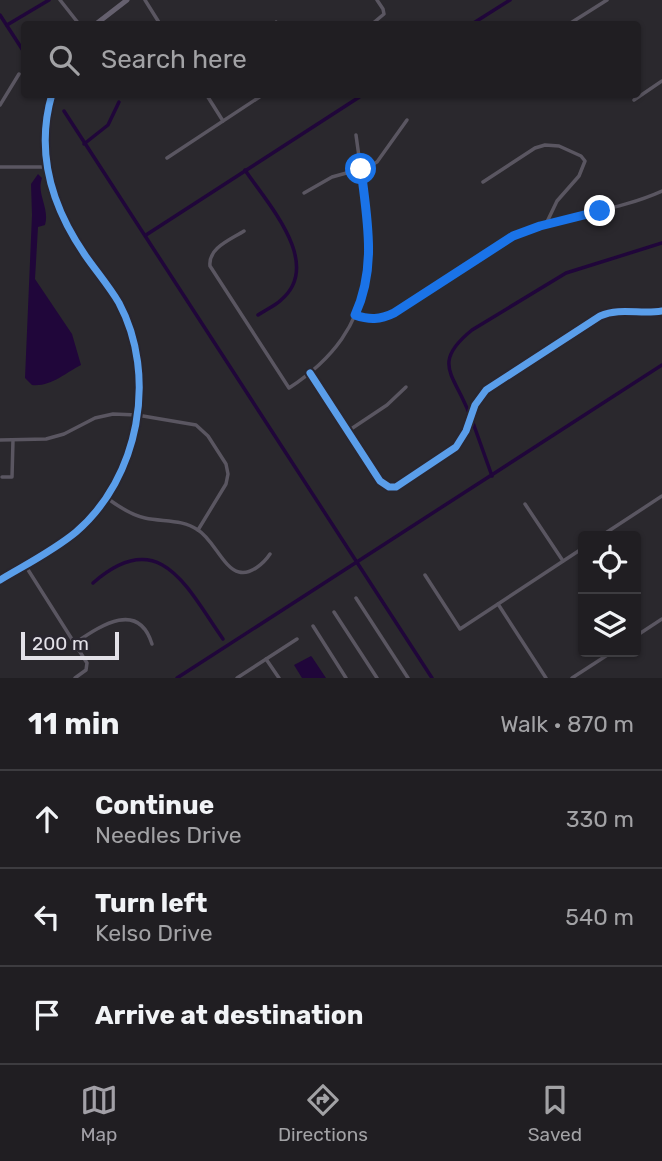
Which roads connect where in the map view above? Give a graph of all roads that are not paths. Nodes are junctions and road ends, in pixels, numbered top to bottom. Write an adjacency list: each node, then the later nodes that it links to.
1 (60, 0): 6 (street)
2 (127, 0): 7 (street)
3 (145, 0): 8 (street)
4 (377, 0): 9 (street)
5 (607, 0): 10 (street)
6 (77, 21)
7 (100, 21)
8 (158, 21)
9 (376, 21)
10 (574, 21)
11 (19, 74): 19 (street)
12 (662, 81): 13 (street)
13 (641, 95)
14 (51, 98): 25 (street)
15 (209, 98): 21 (street)
16 (258, 98): 21 (street)
17 (637, 98): 18 (street)
18 (634, 100)
19 (0, 105)
20 (407, 120): 26 (street)
21 (223, 121): 23 (street)
22 (356, 135): 26 (street)
23 (167, 158)
24 (0, 167): 25 (street)
25 (47, 167): 36 (street)
26 (361, 169): 29 (street); 33 (street)
27 (483, 182): 30 (street)
28 (662, 191): 30 (street)
29 (304, 192)
30 (546, 224): 33 (street)
31 (244, 231): 34 (street)
32 (662, 311): 37 (street)
33 (355, 315): 34 (street)
34 (310, 373): 37 (street)
35 (406, 387): 37 (street)
36 (137, 415): 39 (street); 42 (street); 44 (street)
37 (348, 431)
38 (0, 440): 39 (street)
39 (13, 440): 40 (street)
40 (2, 477)
41 (662, 496): 45 (street)
42 (107, 498): 44 (street); 49 (street)
43 (525, 504): 48 (street)
44 (198, 530): 47 (street)
45 (609, 531)
46 (578, 551): 48 (street)
47 (270, 554)
48 (563, 561): 53 (street)
49 (25, 565): 51 (street); 59 (street)
50 (425, 575): 53 (street)
51 (0, 580)
52 (356, 598): 68 (street)
53 (498, 604): 69 (street)
54 (334, 612): 67 (street)
55 (662, 619): 57 (street)
56 (313, 626): 66 (street)
57 (641, 633)
58 (297, 639): 62 (street)
59 (75, 643): 60 (street); 64 (street)
60 (152, 644)
61 (604, 657): 70 (street)
62 (266, 659): 63 (street); 65 (street)
63 (239, 677)
64 (75, 678)
65 (279, 678)
66 (346, 678)
67 (377, 678)
68 (408, 678)
69 (547, 678)
70 (572, 678)

